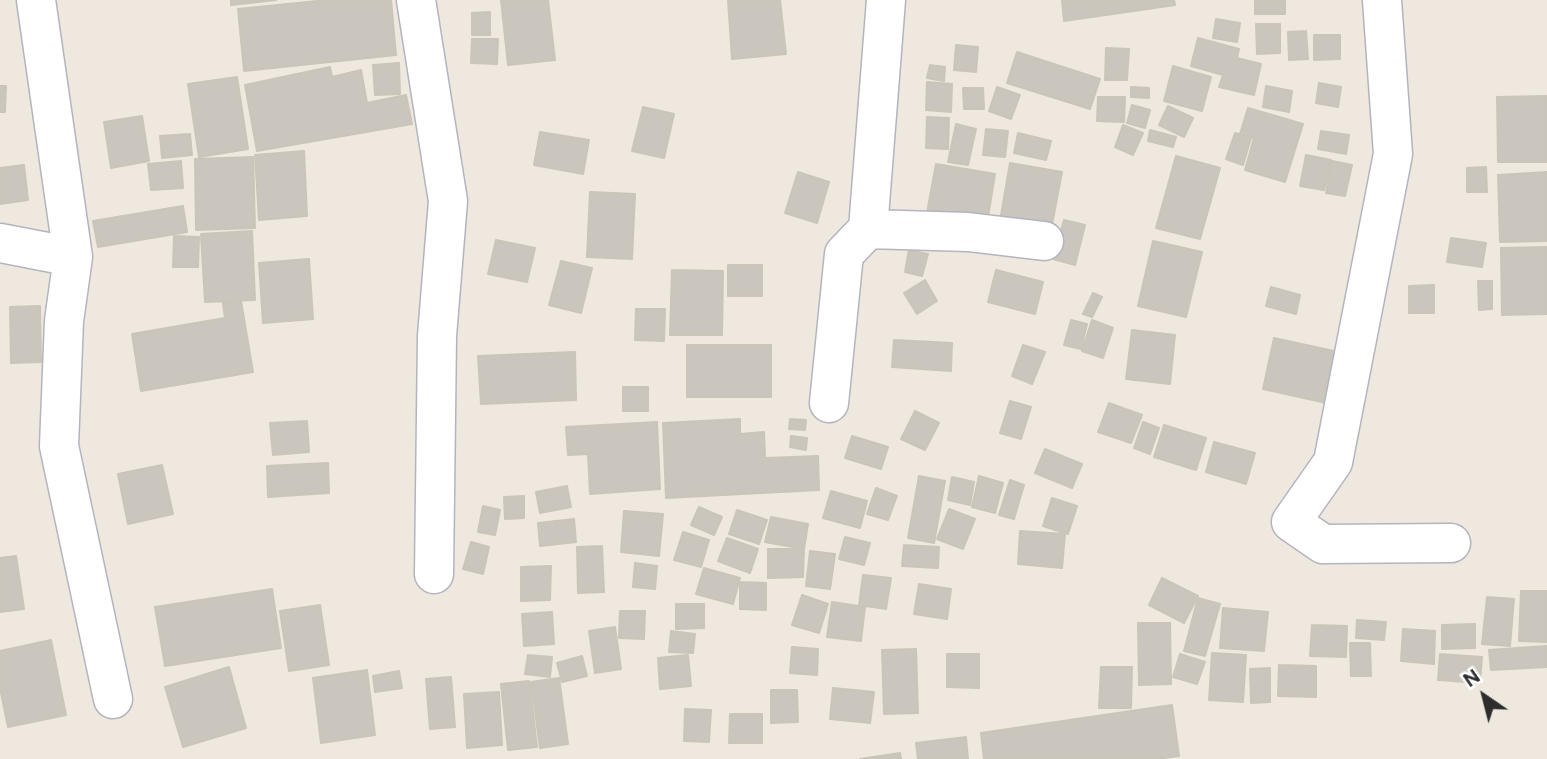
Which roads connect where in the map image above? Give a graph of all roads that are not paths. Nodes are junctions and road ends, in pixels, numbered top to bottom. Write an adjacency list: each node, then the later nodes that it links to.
1 (36, 0): 8 (street)
2 (416, 0): 11 (street)
3 (886, 0): 5 (street)
4 (1382, 0): 10 (street)
5 (868, 229): 6 (street); 9 (street)
6 (1044, 241)
7 (0, 243): 8 (street)
8 (73, 257): 12 (street)
9 (829, 403)
10 (1451, 543)
11 (434, 574)
12 (113, 699)

